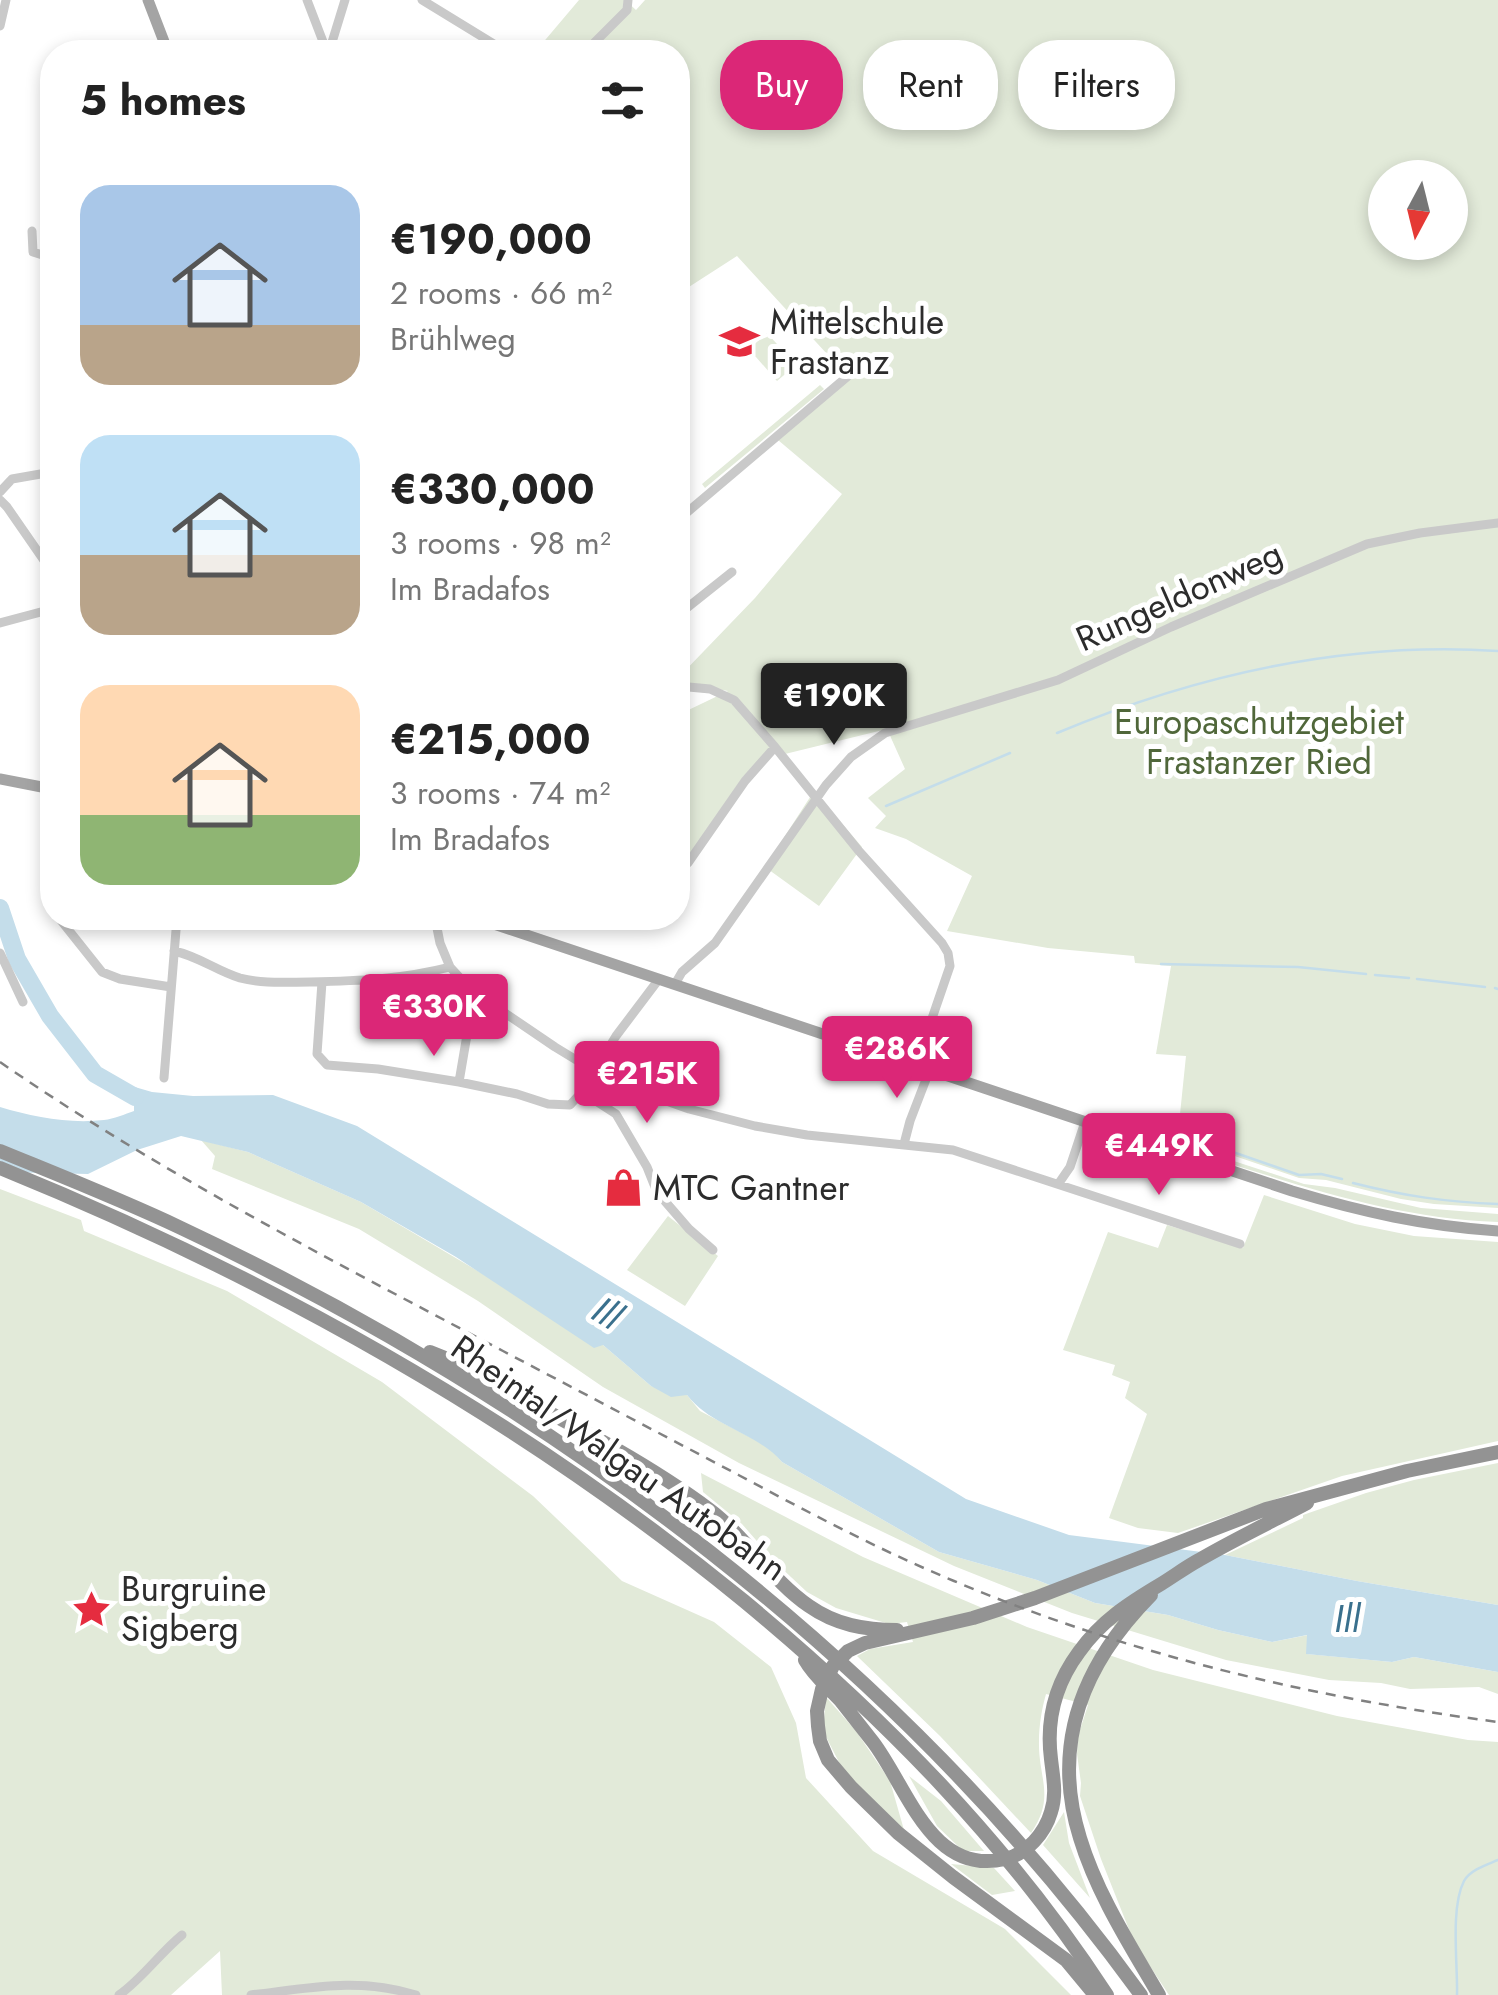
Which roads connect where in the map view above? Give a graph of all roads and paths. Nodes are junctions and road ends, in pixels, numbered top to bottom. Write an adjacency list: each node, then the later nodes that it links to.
1 (6, 0): 7 (street)
2 (148, 0): 8 (main road)
3 (307, 0): 9 (street)
4 (345, 0): 10 (street)
5 (422, 0): 11 (street)
6 (628, 0): 12 (street)
7 (0, 26)
8 (163, 40)
9 (323, 40)
10 (332, 40)
11 (487, 40)
12 (597, 40)
13 (32, 231): 14 (street)
14 (40, 254)
15 (848, 376): 19 (street)
16 (40, 474): 17 (street)
17 (0, 492)
18 (0, 500): 21 (street)
19 (690, 510)
20 (1498, 523): 30 (street, Rungeldonweg)
21 (40, 555)
22 (732, 572): 23 (street)
23 (690, 605)
24 (40, 612): 25 (street)
25 (0, 623)
26 (690, 688): 27 (street)
27 (775, 747): 30 (street); 31 (street)
28 (0, 779): 29 (main road)
29 (40, 786)
30 (815, 799): 41 (street, Rungeldonweg); 45 (street)
31 (690, 860)
32 (69, 930): 42 (street)
33 (176, 930): 36 (street)
34 (437, 930): 38 (street)
35 (512, 930): 39 (main road)
36 (174, 951): 40 (street); 42 (street)
37 (1, 957): 44 (street)
38 (450, 967): 40 (street); 43 (street)
39 (658, 979): 41 (main road); 47 (street)
40 (322, 982): 49 (street)
41 (675, 984): 45 (main road)
42 (172, 986): 48 (street)
43 (482, 999): 47 (street); 49 (street)
44 (23, 1002)
45 (916, 1065): 46 (main road)
46 (930, 1069): 51 (main road); 52 (street)
47 (596, 1072): 50 (street); 52 (street)
48 (164, 1078)
49 (460, 1082): 50 (street)
50 (582, 1092): 58 (street)
51 (1086, 1122): 55 (street); 56 (main road)
52 (904, 1144): 55 (street)
53 (0, 1151): 59 (highway, Rheintal/Walgau Autobahn)
54 (0, 1168): 64 (highway, Rheintal/Walgau Autobahn)
55 (1060, 1183): 57 (street)
56 (1498, 1231)
57 (1240, 1244)
58 (713, 1250)
59 (392, 1338): 63 (highway); 64 (highway, Rheintal/Walgau Autobahn)
60 (1498, 1452): 61 (highway)
61 (1322, 1495): 62 (highway); 63 (highway)
62 (1162, 1584): 65 (highway); 73 (highway)
63 (918, 1630): 70 (highway)
64 (817, 1660): 65 (highway); 72 (highway, Rheintal/Walgau Autobahn)
65 (844, 1696): 71 (highway)
66 (182, 1934): 67 (street)
67 (118, 1995)
68 (251, 1995): 69 (street)
69 (416, 1995)
70 (1096, 1995)
71 (1107, 1995)
72 (1141, 1995)
73 (1159, 1995)

